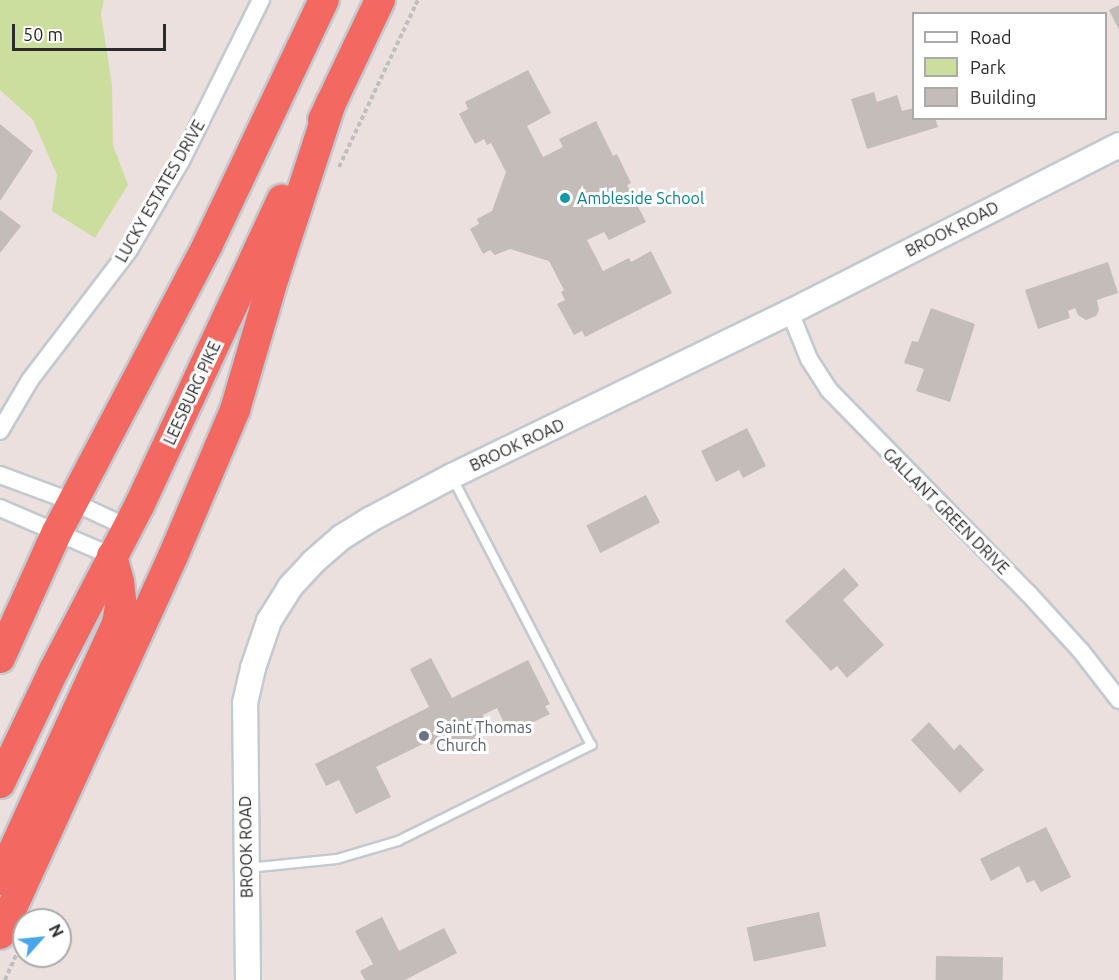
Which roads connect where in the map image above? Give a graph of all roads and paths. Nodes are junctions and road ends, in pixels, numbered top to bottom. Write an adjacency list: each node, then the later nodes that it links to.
1 (261, 0): 7 (street, LUCKY ESTATES DRIVE)
2 (324, 0): 10 (highway)
3 (380, 0): 4 (highway, LEESBURG PIKE)
4 (331, 103): 12 (highway, LEESBURG PIKE); 20 (highway)
5 (1119, 145): 6 (street, BROOK ROAD)
6 (790, 312): 9 (street, BROOK ROAD); 16 (street, GALLANT GREEN DRIVE)
7 (0, 431)
8 (0, 475): 10 (street)
9 (452, 476): 18 (street, BROOK ROAD); 18 (lane)
10 (73, 502): 12 (street); 13 (highway)
11 (0, 508): 13 (street)
12 (127, 527): 14 (highway, LEESBURG PIKE)
13 (57, 532): 14 (street); 15 (highway)
14 (112, 556): 17 (highway, LEESBURG PIKE); 19 (highway)
15 (0, 658)
16 (1119, 700)
17 (0, 783)
18 (247, 868): 22 (street, BROOK ROAD)
19 (0, 880)
20 (10, 942): 21 (path)
21 (5, 980)
22 (248, 980)

